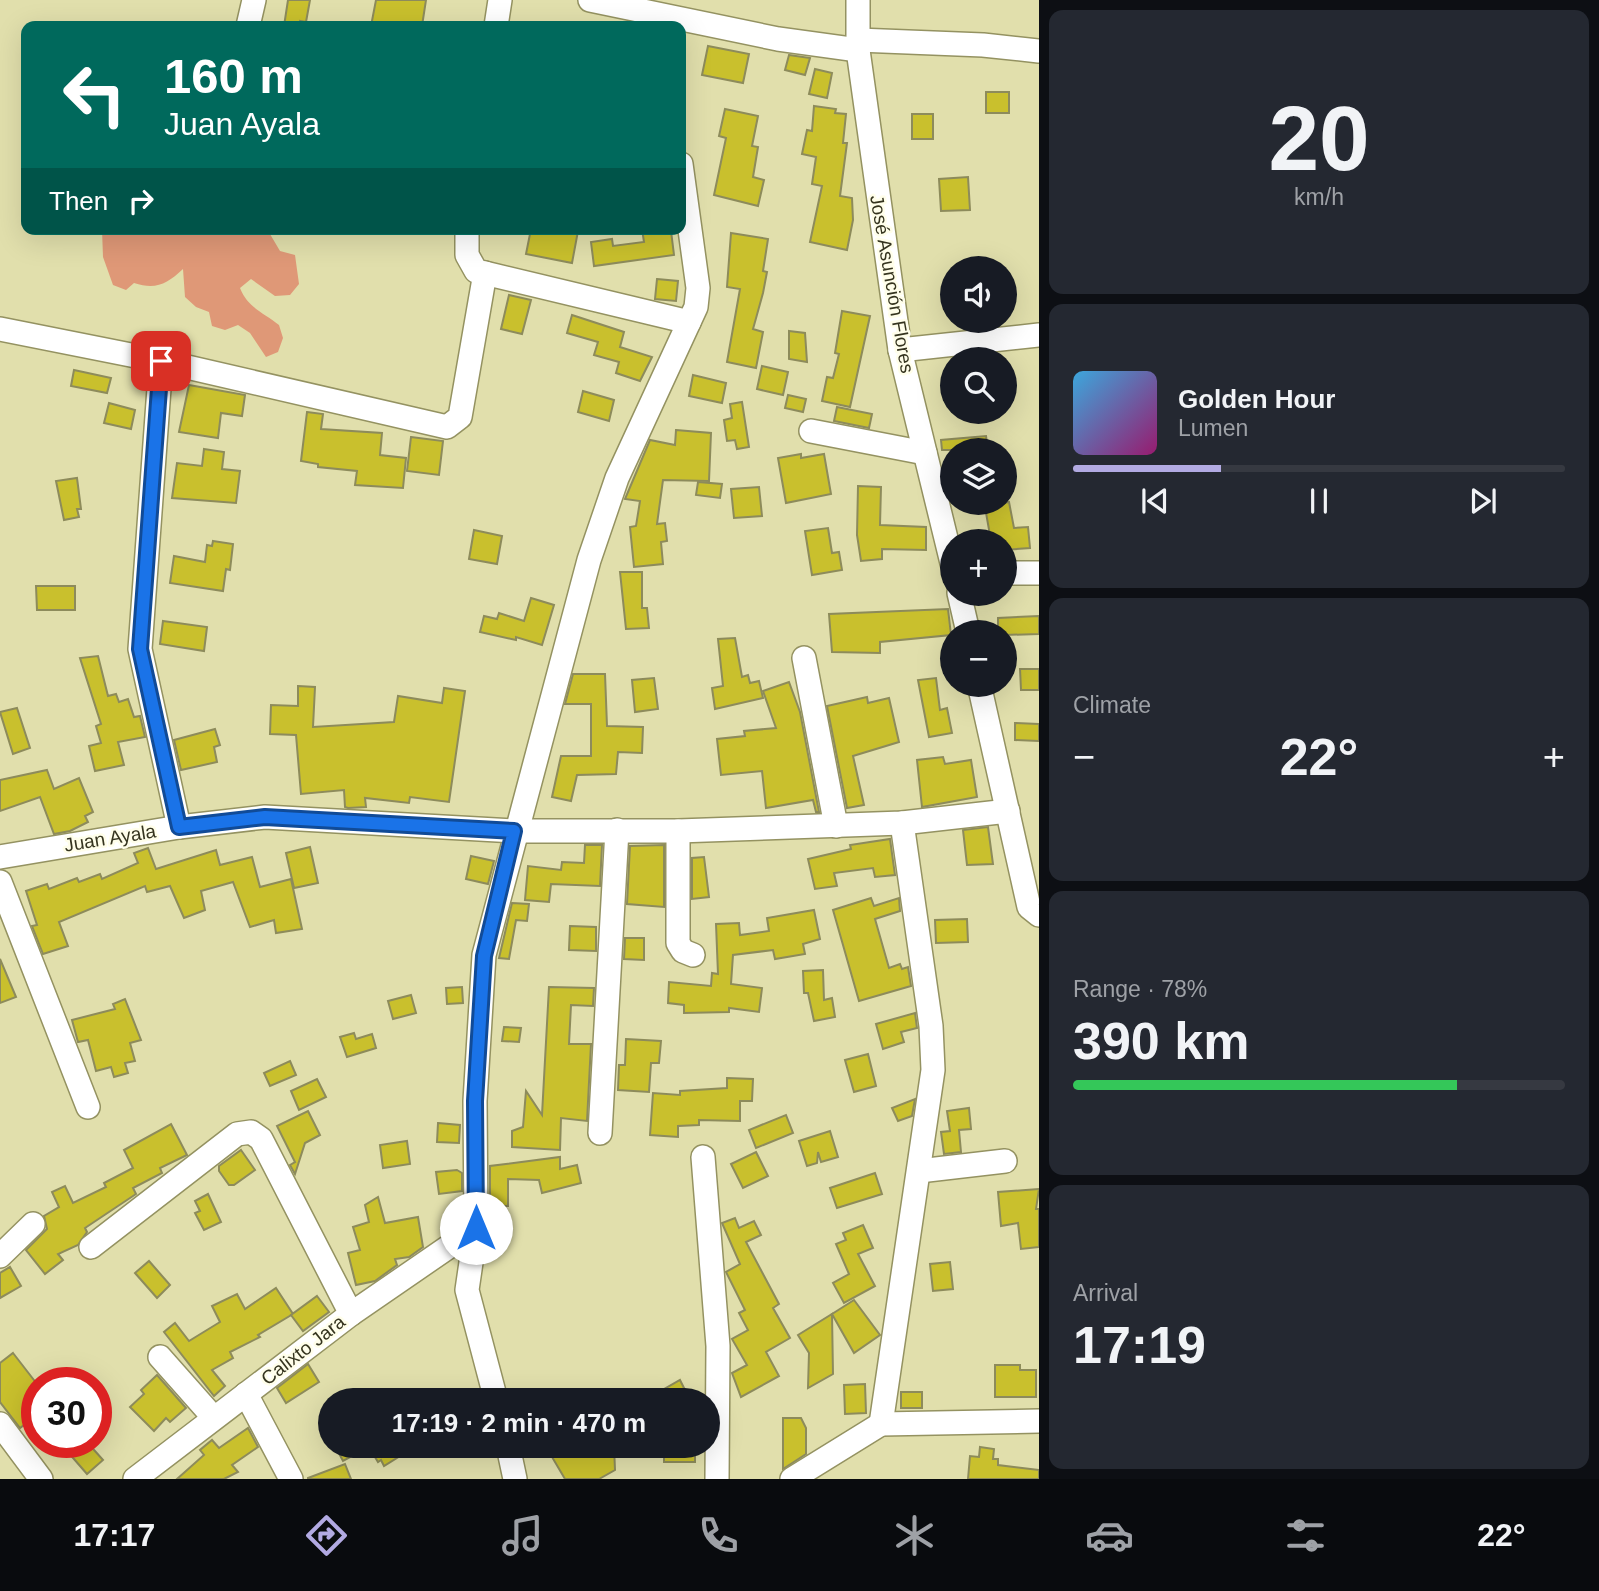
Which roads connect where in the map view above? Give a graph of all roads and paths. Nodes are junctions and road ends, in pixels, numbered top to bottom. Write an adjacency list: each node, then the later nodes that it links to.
1 (254, 0): 6 (street)
2 (500, 0): 7 (street)
3 (590, 0): 5 (street)
4 (858, 0): 8 (street, José Asunción Flores)
5 (666, 14): 8 (street)
6 (249, 21)
7 (497, 21)
8 (858, 45): 9 (street); 16 (street, José Asunción Flores)
9 (1039, 51)
10 (686, 200): 13 (street)
11 (467, 235): 12 (street)
12 (485, 273): 13 (street); 17 (street)
13 (689, 322): 30 (street)
14 (0, 329): 17 (street)
15 (1039, 335): 16 (street)
16 (900, 350): 19 (street, José Asunción Flores)
17 (161, 361): 28 (street)
18 (811, 431): 19 (street)
19 (925, 453): 20 (street, José Asunción Flores)
20 (944, 529)
21 (1017, 573): 22 (street)
22 (1039, 573)
23 (804, 658): 27 (street)
24 (982, 697): 25 (street)
25 (1008, 811): 26 (street, Juan Ayala); 34 (street)
26 (902, 823): 27 (street, Juan Ayala); 40 (street)
27 (836, 826): 31 (street, Juan Ayala)
28 (179, 827): 30 (street, Juan Ayala); 32 (street, Juan Ayala)
29 (617, 830): 30 (street, Juan Ayala); 31 (street, Juan Ayala); 37 (street)
30 (514, 831): 42 (street)
31 (678, 831): 35 (street)
32 (0, 857)
33 (0, 882): 36 (street)
34 (1034, 911)
35 (693, 956)
36 (88, 1107)
37 (600, 1133)
38 (703, 1157): 58 (street)
39 (1005, 1161): 40 (street)
40 (919, 1171): 52 (street)
41 (33, 1224): 44 (street)
42 (476, 1228): 45 (street, Calixto Jara); 47 (street)
43 (92, 1247): 45 (street)
44 (0, 1256)
45 (351, 1314): 48 (street, Calixto Jara)
46 (160, 1357): 49 (street)
47 (493, 1388)
48 (246, 1394): 49 (street, Calixto Jara); 56 (street)
49 (214, 1418): 55 (street, Calixto Jara)
50 (1039, 1421): 52 (street)
51 (0, 1424): 54 (street)
52 (881, 1424): 59 (street)
53 (511, 1458): 57 (street)
54 (41, 1479)
55 (135, 1479)
56 (291, 1479)
57 (515, 1479)
58 (717, 1479)
59 (792, 1479)

